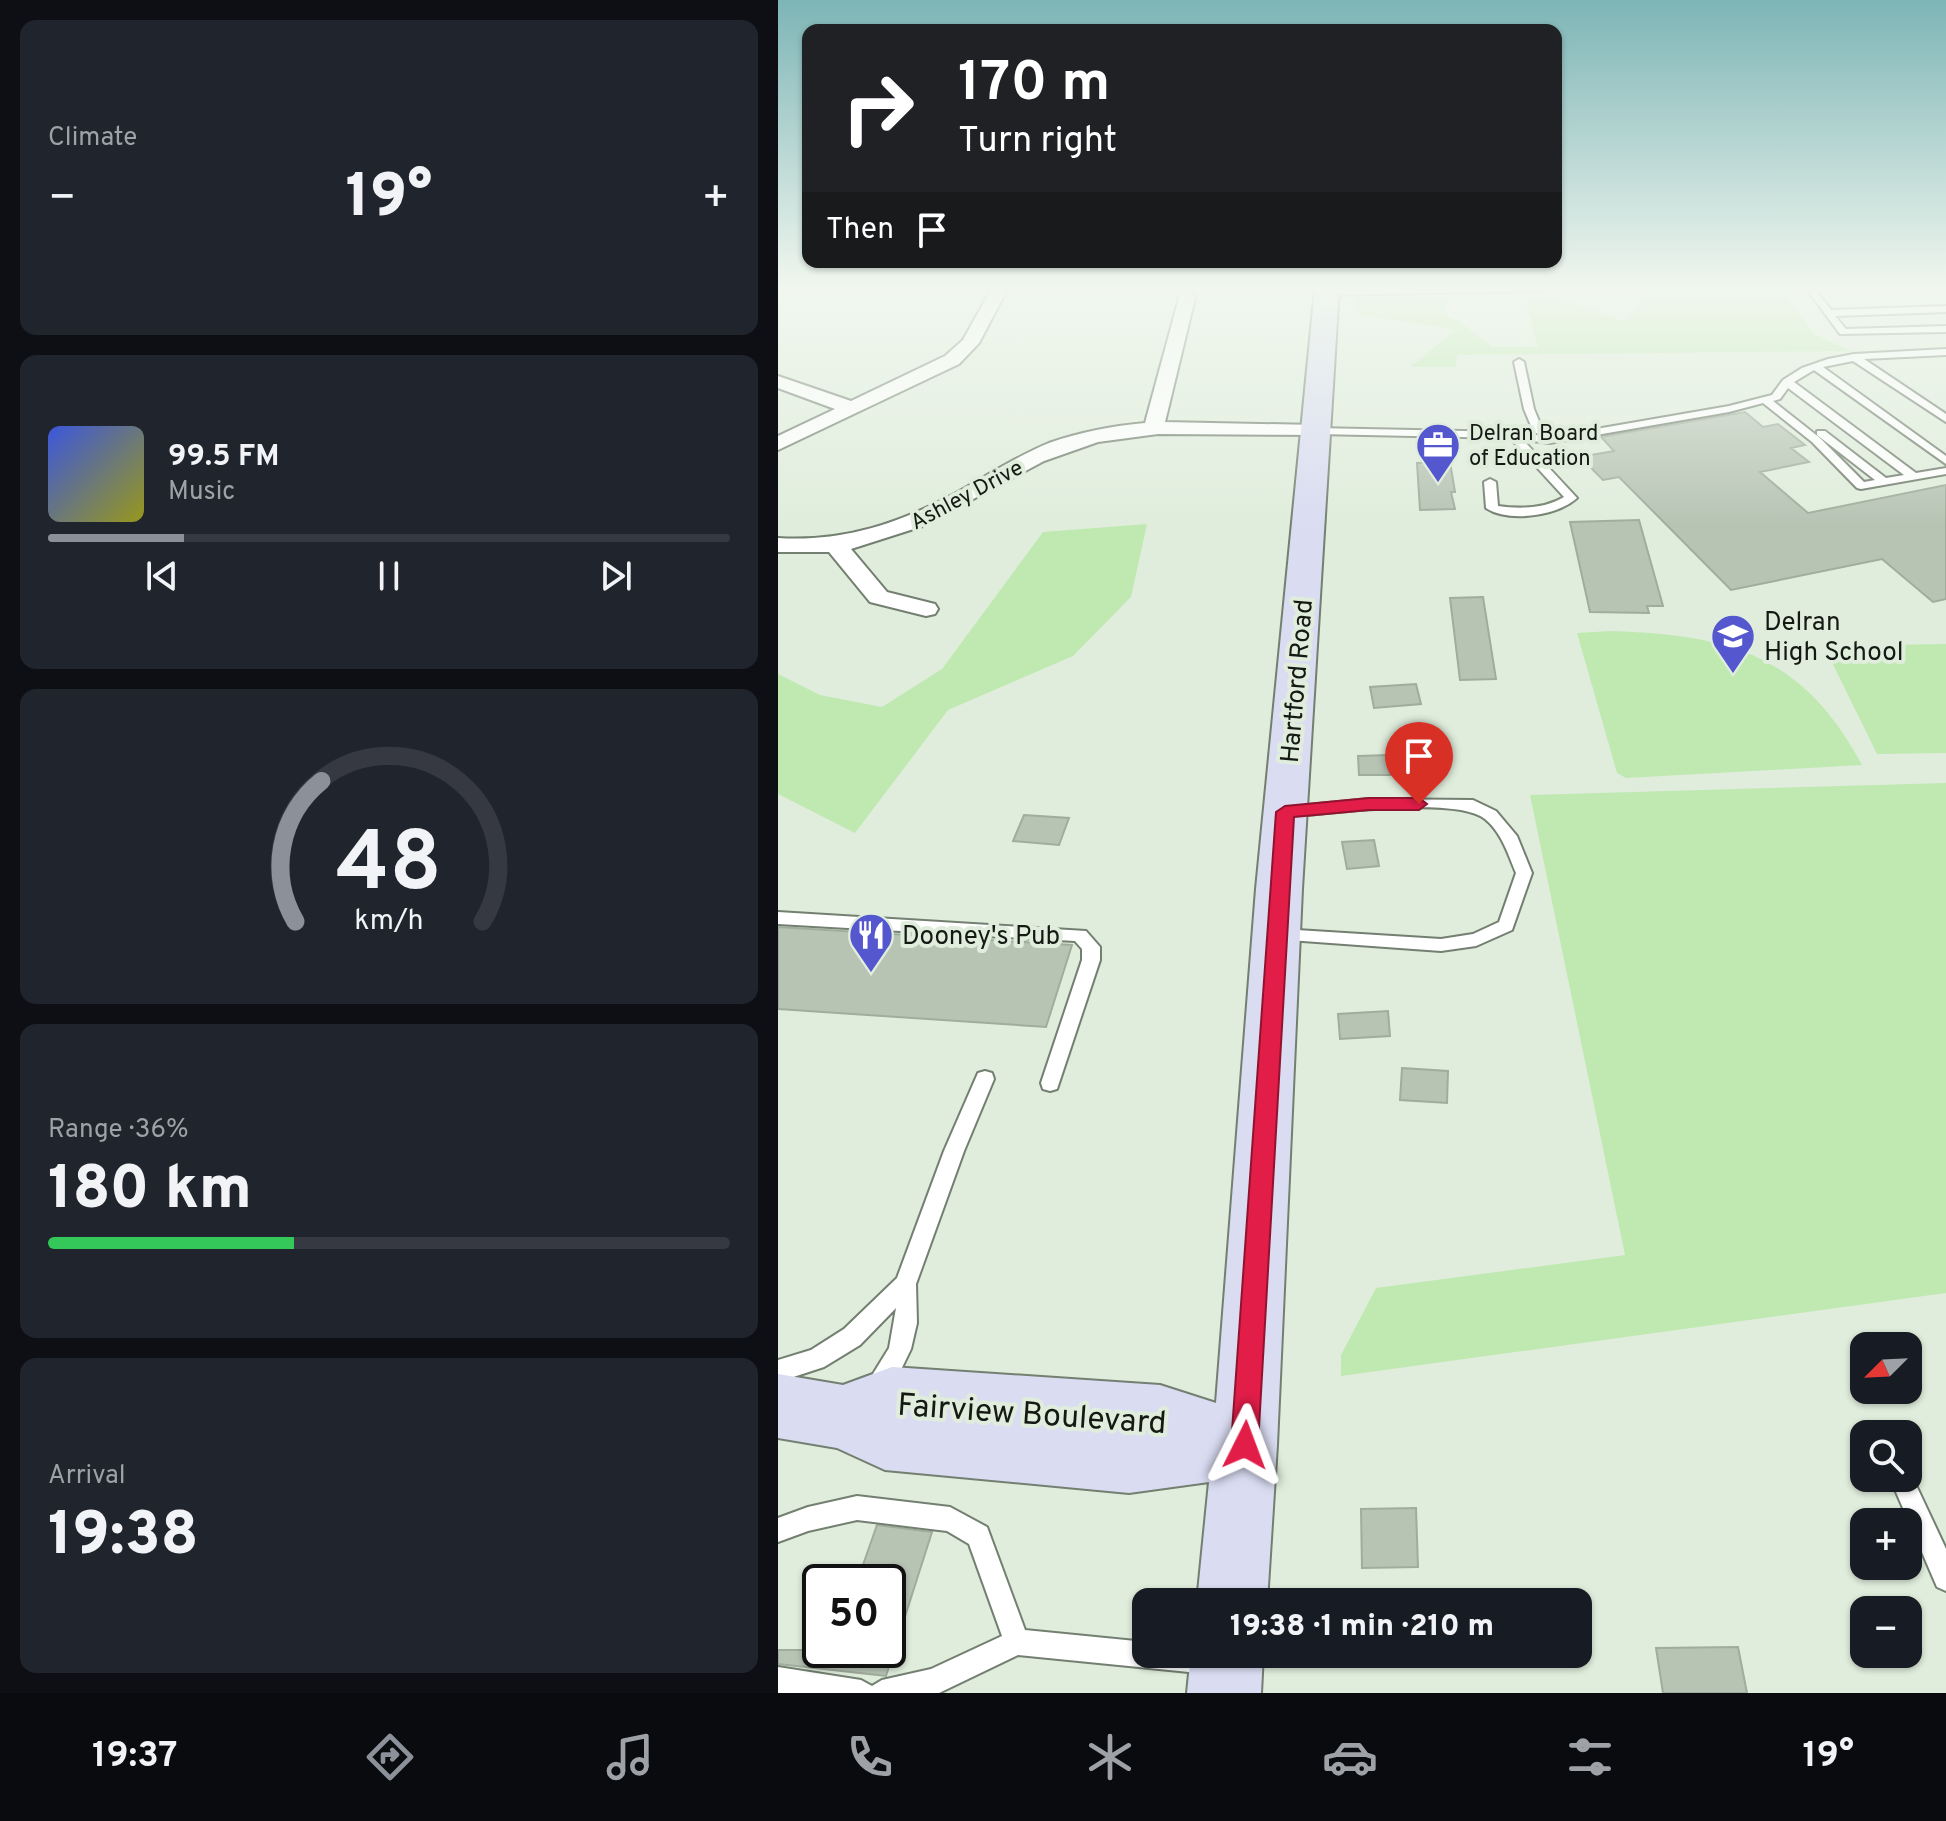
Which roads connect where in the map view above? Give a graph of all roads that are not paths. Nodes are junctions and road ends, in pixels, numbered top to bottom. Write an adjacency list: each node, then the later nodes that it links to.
1 (938, 367): 10 (street)
2 (1169, 367): 12 (street)
3 (1321, 367): 13 (main road, Hartford Road)
4 (1520, 367): 14 (lane)
5 (1816, 367): 8 (lane); 17 (lane)
6 (1869, 367): 11 (lane)
7 (778, 382): 10 (street)
8 (1785, 383): 9 (lane); 14 (lane); 19 (lane)
9 (1771, 399): 15 (lane); 21 (lane); 21 (lane)
10 (853, 409): 16 (street)
11 (1946, 419)
12 (1153, 429): 13 (street, Ashley Drive); 23 (street, Ashley Drive)
13 (1316, 431): 15 (lane); 25 (main road, Hartford Road)
14 (1538, 431): 15 (lane)
15 (1513, 435): 20 (lane)
16 (778, 444)
17 (1946, 461)
18 (1946, 471): 19 (lane)
19 (1914, 477): 21 (lane)
20 (1490, 482)
21 (1884, 482)
22 (778, 545): 23 (street, Ashley Drive)
23 (836, 546): 24 (street)
24 (926, 609)
25 (1285, 812): 27 (main road, Hartford Road); 27 (lane)
26 (778, 918): 29 (lane)
27 (1276, 934): 34 (main road, Hartford Road)
28 (985, 1079): 30 (lane)
29 (1050, 1083)
30 (905, 1284): 31 (lane); 33 (lane)
31 (778, 1371)
32 (778, 1406): 33 (main road, Fairview Boulevard)
33 (843, 1417): 34 (main road, Fairview Boulevard)
34 (1245, 1445): 38 (main road, Hartford Road)
35 (1908, 1492): 37 (lane)
36 (778, 1530): 39 (lane)
37 (1946, 1578)
38 (1233, 1588)
39 (1017, 1642): 40 (lane); 43 (lane)
40 (1132, 1648)
41 (778, 1680): 42 (lane)
42 (861, 1693)
43 (882, 1693)

